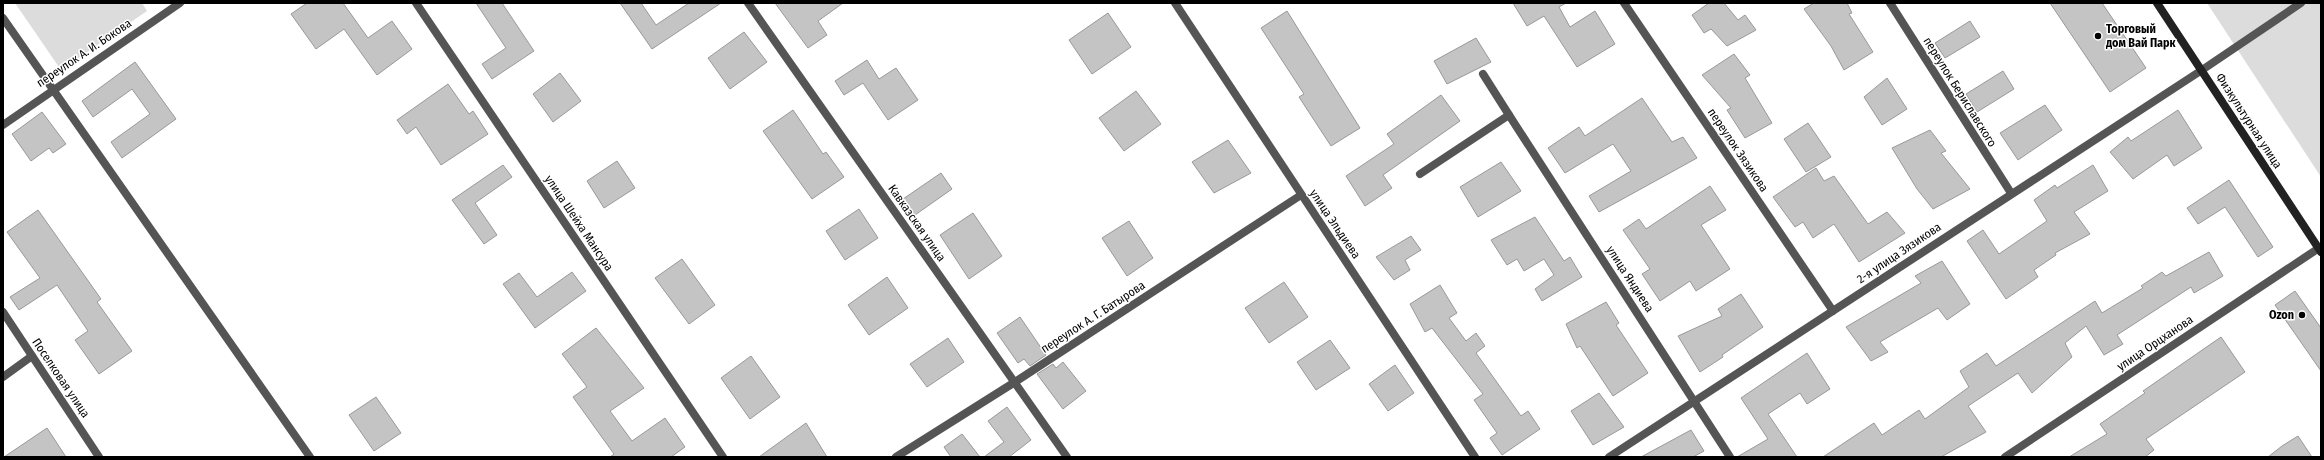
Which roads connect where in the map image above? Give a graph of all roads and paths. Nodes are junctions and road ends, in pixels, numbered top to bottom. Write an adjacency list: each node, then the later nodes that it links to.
1 (180, 3): 12 (street, переулок А. И. Бокова)
2 (416, 3): 27 (street, улица Шейха Мансура)
3 (748, 3): 23 (street, Кавказская улица)
4 (1175, 3): 17 (street, улица Эльдиева)
5 (1624, 3): 19 (street, переулок Зязикова)
6 (1890, 3): 16 (street, переулок Бериславского)
7 (2157, 3): 10 (main road, Физкультурная улица)
8 (2301, 3): 10 (street, 2-я улица Зязикова)
9 (3, 18): 12 (street)
10 (2202, 70): 16 (street, 2-я улица Зязикова); 18 (main road, Физкультурная улица)
11 (1483, 74): 13 (street, улица Яндиева)
12 (52, 89): 14 (street, переулок А. И. Бокова); 26 (street)
13 (1510, 115): 15 (street); 24 (street, улица Яндиева)
14 (3, 125)
15 (1420, 174)
16 (2011, 193): 19 (street, 2-я улица Зязикова)
17 (1301, 194): 23 (street, переулок А. Г. Батырова); 30 (street, улица Эльдиева)
18 (2320, 250): 33 (street, улица Орцханова)
19 (1833, 311): 24 (street, 2-я улица Зязикова)
20 (3, 312): 21 (street, Поселковая улица)
21 (32, 356): 22 (street); 25 (street, Поселковая улица)
22 (3, 377)
23 (1015, 382): 28 (street, переулок А. Г. Батырова); 29 (street, Кавказская улица)
24 (1695, 402): 31 (street, 2-я улица Зязикова); 32 (street, улица Яндиева)
25 (99, 457)
26 (310, 457)
27 (723, 457)
28 (896, 457)
29 (1067, 457)
30 (1475, 457)
31 (1609, 457)
32 (1730, 457)
33 (2005, 457)

